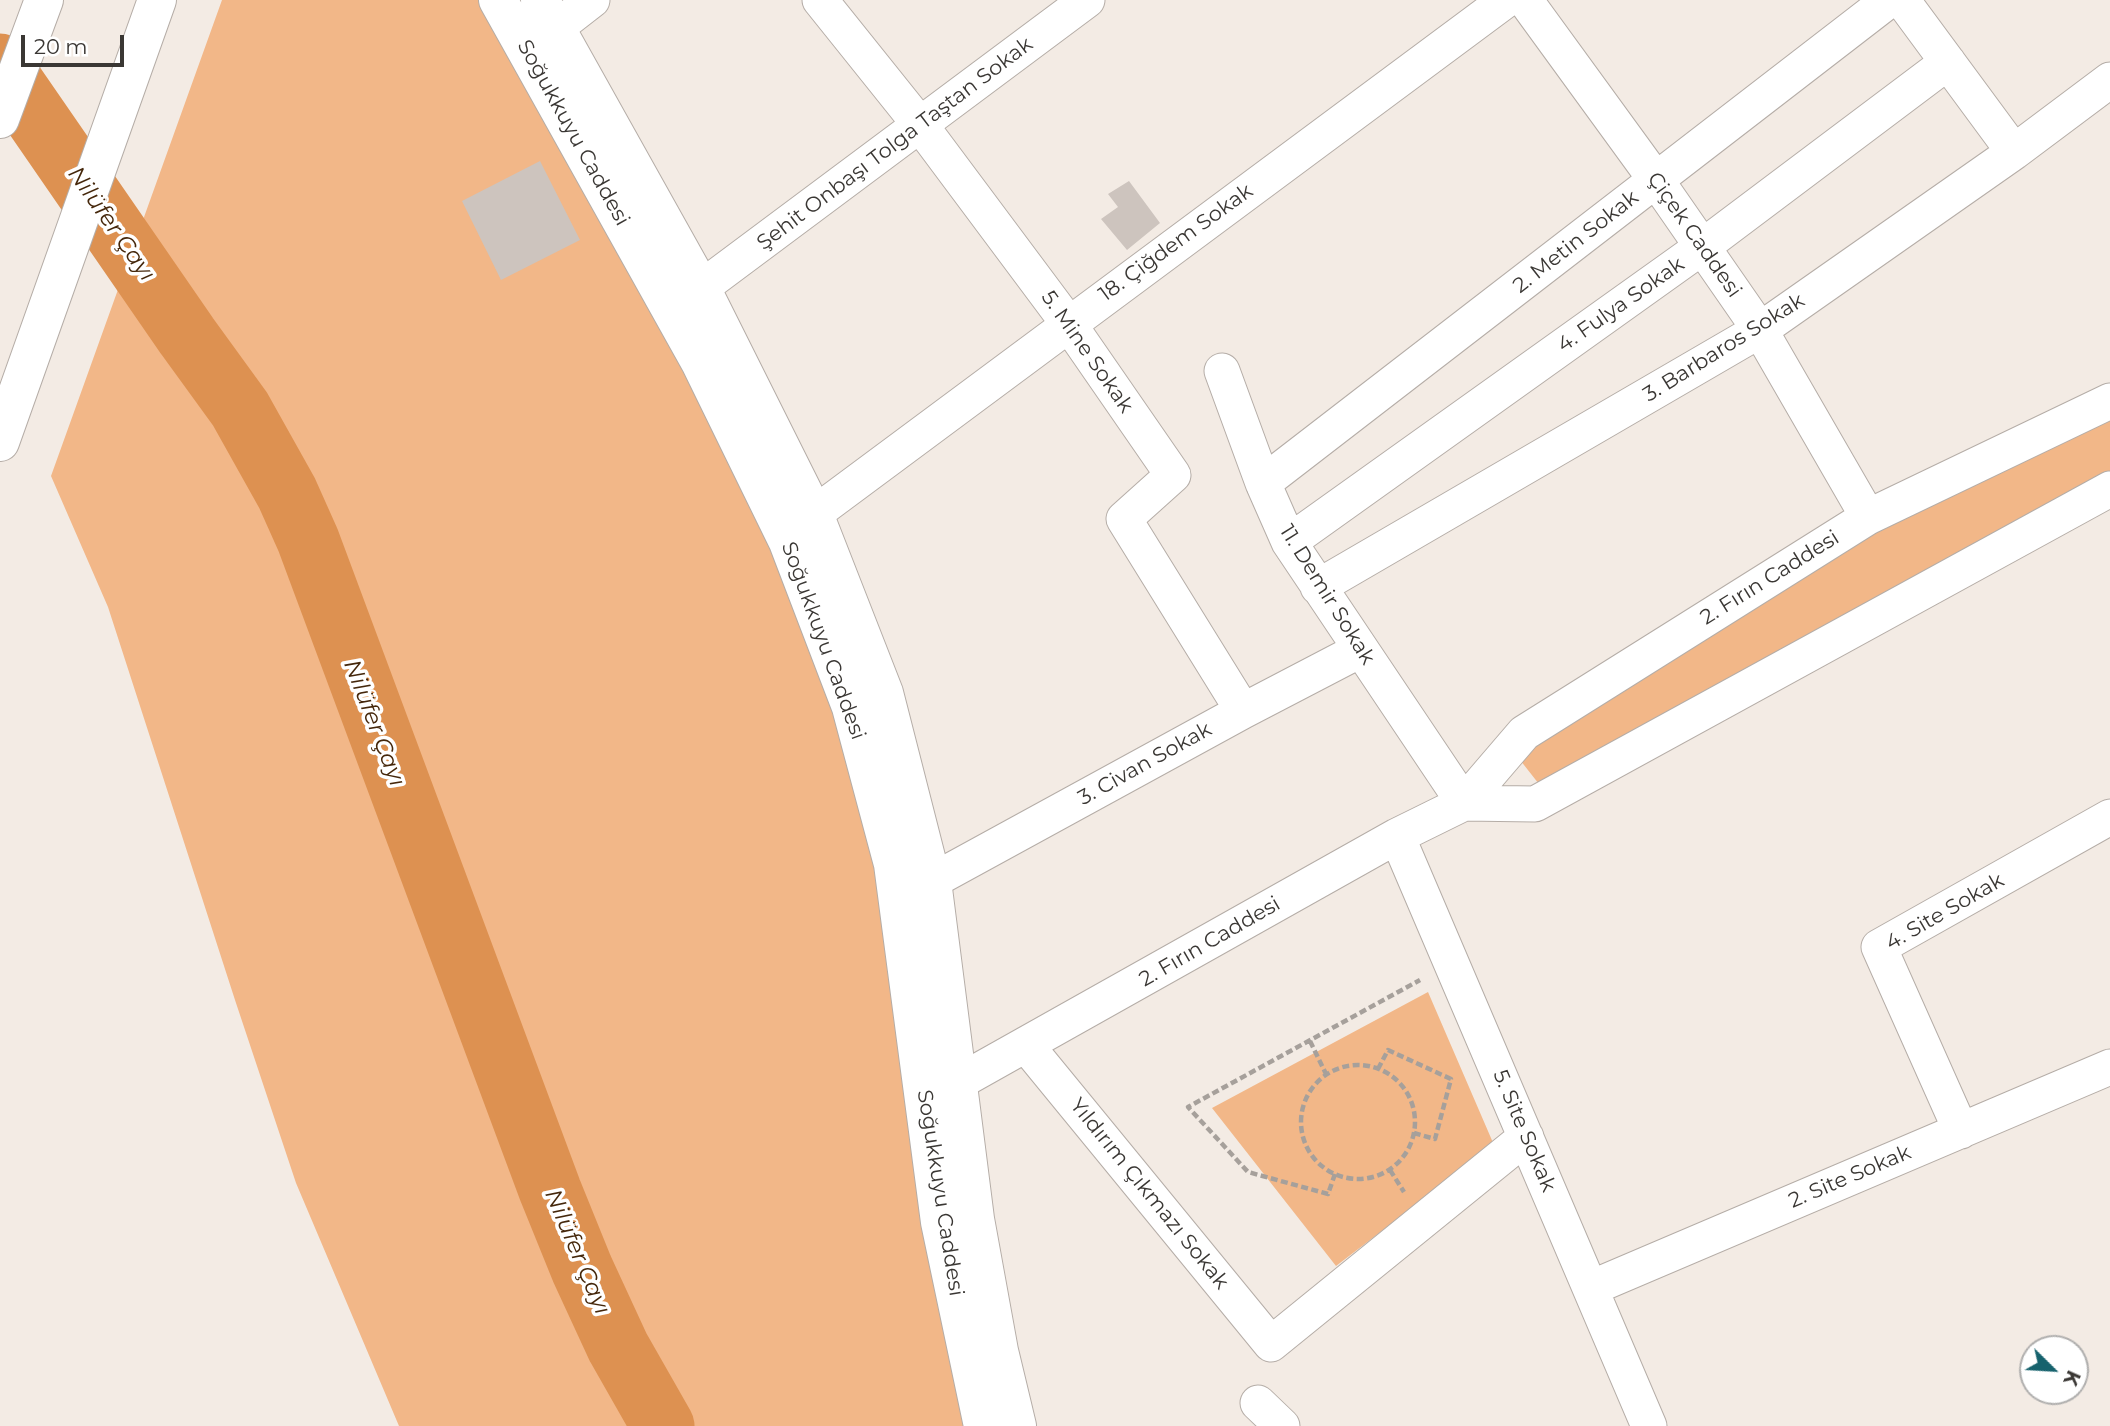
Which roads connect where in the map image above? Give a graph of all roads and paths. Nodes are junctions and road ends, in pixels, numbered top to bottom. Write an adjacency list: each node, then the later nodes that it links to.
1 (44, 0): 14 (main road)
2 (498, 0): 50 (main road, Soğukkuyu Caddesi)
3 (592, 0): 11 (street)
4 (820, 0): 15 (street, 5. Mine Sokak)
5 (1087, 0): 15 (street, Şehit Onbaşı Tolga Taştan Sokak)
6 (1506, 0): 20 (street, 18. Çiğdem Sokak)
7 (1525, 0): 17 (street, Çiçek Caddesi)
8 (1889, 0): 17 (street, 2. Metin Sokak)
9 (1902, 0): 12 (street)
10 (150, 2): 23 (main road); 25 (main road)
11 (548, 14): 19 (main road, Soğukkuyu Caddesi)
12 (1948, 62): 16 (street); 18 (street, 4. Fulya Sokak)
13 (2110, 80): 16 (street, 3. Barbaros Sokak)
14 (0, 119)
15 (920, 126): 19 (street, Şehit Onbaşı Tolga Taştan Sokak); 20 (street, 5. Mine Sokak)
16 (2014, 152): 21 (street, 3. Barbaros Sokak)
17 (1656, 180): 18 (street, Çiçek Caddesi); 26 (street, 2. Metin Sokak)
18 (1702, 247): 21 (street, Çiçek Caddesi); 30 (street, 4. Fulya Sokak)
19 (701, 288): 28 (main road, Soğukkuyu Caddesi)
20 (1068, 323): 28 (street, 18. Çiğdem Sokak); 33 (street, 5. Mine Sokak)
21 (1760, 330): 29 (street, Çiçek Caddesi); 31 (street, 3. Barbaros Sokak)
22 (1222, 371): 26 (street, 11. Demir Sokak)
23 (0, 384)
24 (2110, 401): 29 (street, 2. Fırın Caddesi)
25 (0, 443)
26 (1262, 483): 30 (street, 11. Demir Sokak)
27 (2110, 489): 34 (street, 2. Fırın Caddesi)
28 (814, 514): 37 (main road, Soğukkuyu Caddesi)
29 (1868, 517): 34 (street, 2. Fırın Caddesi)
30 (1289, 542): 31 (street, 11. Demir Sokak)
31 (1318, 587): 32 (street, 11. Demir Sokak)
32 (1360, 650): 33 (street, 3. Civan Sokak); 34 (street, 11. Demir Sokak)
33 (1243, 711): 37 (street, 3. Civan Sokak)
34 (1464, 803): 36 (street, 2. Fırın Caddesi)
35 (2110, 817): 45 (street, 4. Site Sokak)
36 (1397, 836): 38 (street, 5. Site Sokak); 40 (street, 2. Fırın Caddesi)
37 (932, 881): 44 (main road, Soğukkuyu Caddesi)
38 (1451, 962): 39 (path); 47 (street, 5. Site Sokak)
39 (1310, 1041): 43 (path); 48 (path)
40 (1026, 1045): 44 (street, 2. Fırın Caddesi); 47 (street, Yıldırım Çıkmazı Sokak)
41 (2110, 1067): 45 (street, 2. Site Sokak)
42 (1378, 1069): 43 (path); 46 (path); 46 (path)
43 (1326, 1074): 48 (path)
44 (957, 1083): 51 (main road, Soğukkuyu Caddesi)
45 (1961, 1131): 49 (street, 2. Site Sokak)
46 (1414, 1133): 48 (path)
47 (1526, 1137): 49 (street, 5. Site Sokak)
48 (1335, 1174)
49 (1591, 1288): 52 (street, 5. Site Sokak)
50 (983, 1426)
51 (1017, 1426)
52 (1649, 1426)

